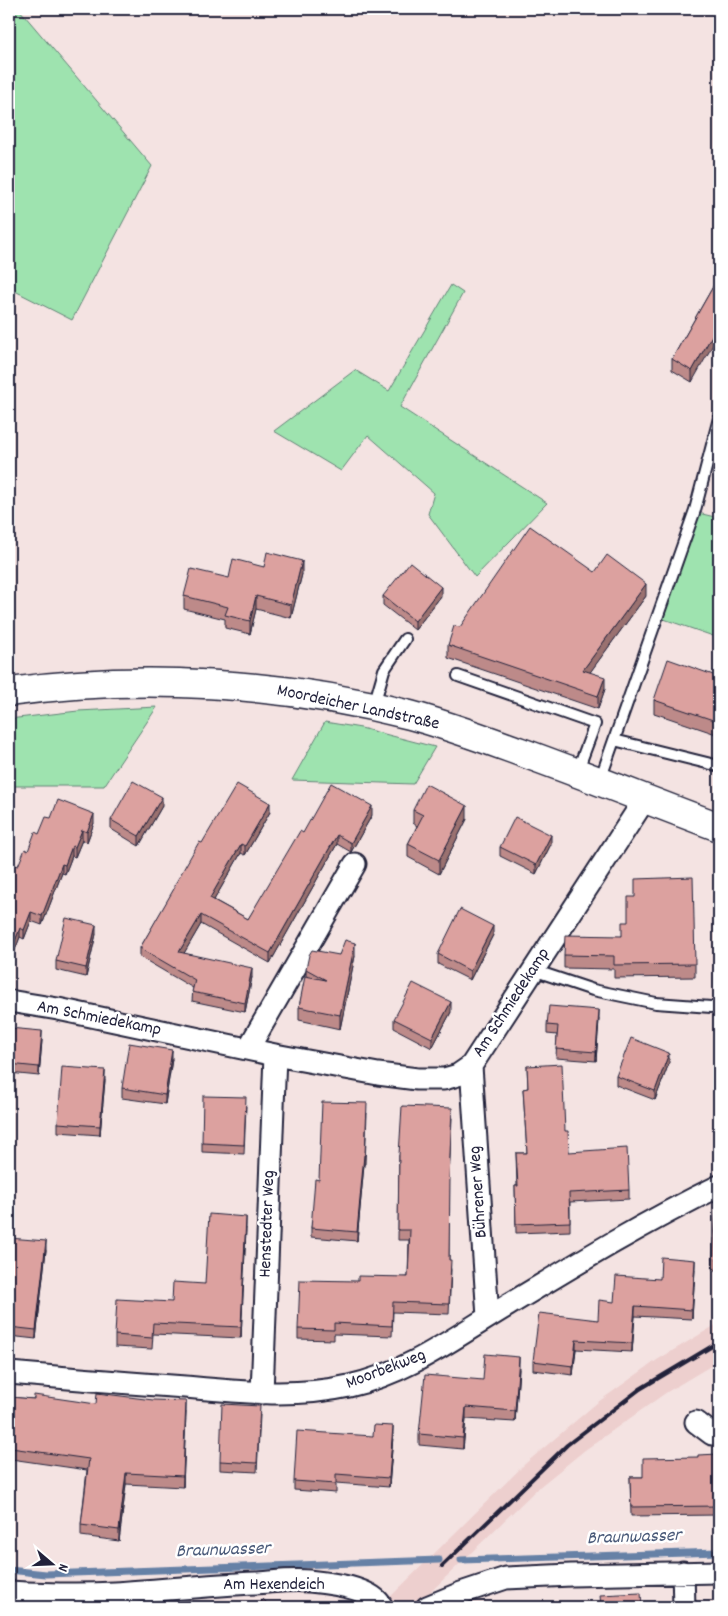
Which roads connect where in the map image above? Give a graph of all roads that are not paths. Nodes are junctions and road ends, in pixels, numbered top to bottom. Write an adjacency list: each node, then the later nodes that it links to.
1 (719, 418): 6 (lane)
2 (405, 639): 5 (lane)
3 (458, 676): 8 (lane)
4 (9, 692): 5 (main road, Moordeicher Landstraße)
5 (374, 708): 8 (main road, Moordeicher Landstraße)
6 (614, 740): 7 (lane); 8 (lane)
7 (719, 766)
8 (588, 777): 9 (main road, Moordeicher Landstraße)
9 (645, 798): 10 (main road, Moordeicher Landstraße); 12 (street, Am Schmiedekamp)
10 (719, 827)
11 (355, 864): 15 (street)
12 (533, 970): 14 (lane); 17 (street, Am Schmiedekamp)
13 (9, 1002): 15 (street, Am Schmiedekamp)
14 (711, 1007)
15 (248, 1049): 16 (street, Am Schmiedekamp)
16 (275, 1055): 17 (street, Am Schmiedekamp); 21 (street, Henstedter Weg)
17 (471, 1066): 19 (street, Bührener Weg)
18 (719, 1186): 19 (street, Moorbekweg)
19 (488, 1317): 21 (street, Moorbekweg)
20 (9, 1372): 21 (street, Moorbekweg)
21 (262, 1393)
22 (696, 1422): 23 (street)
23 (719, 1434)
24 (683, 1572): 25 (street); 29 (street); 30 (street)
25 (719, 1572)
26 (9, 1592): 27 (street, Am Hexendeich)
27 (31, 1600): 28 (street, Am Hexendeich)
28 (382, 1607)
29 (427, 1607)
30 (684, 1607)

